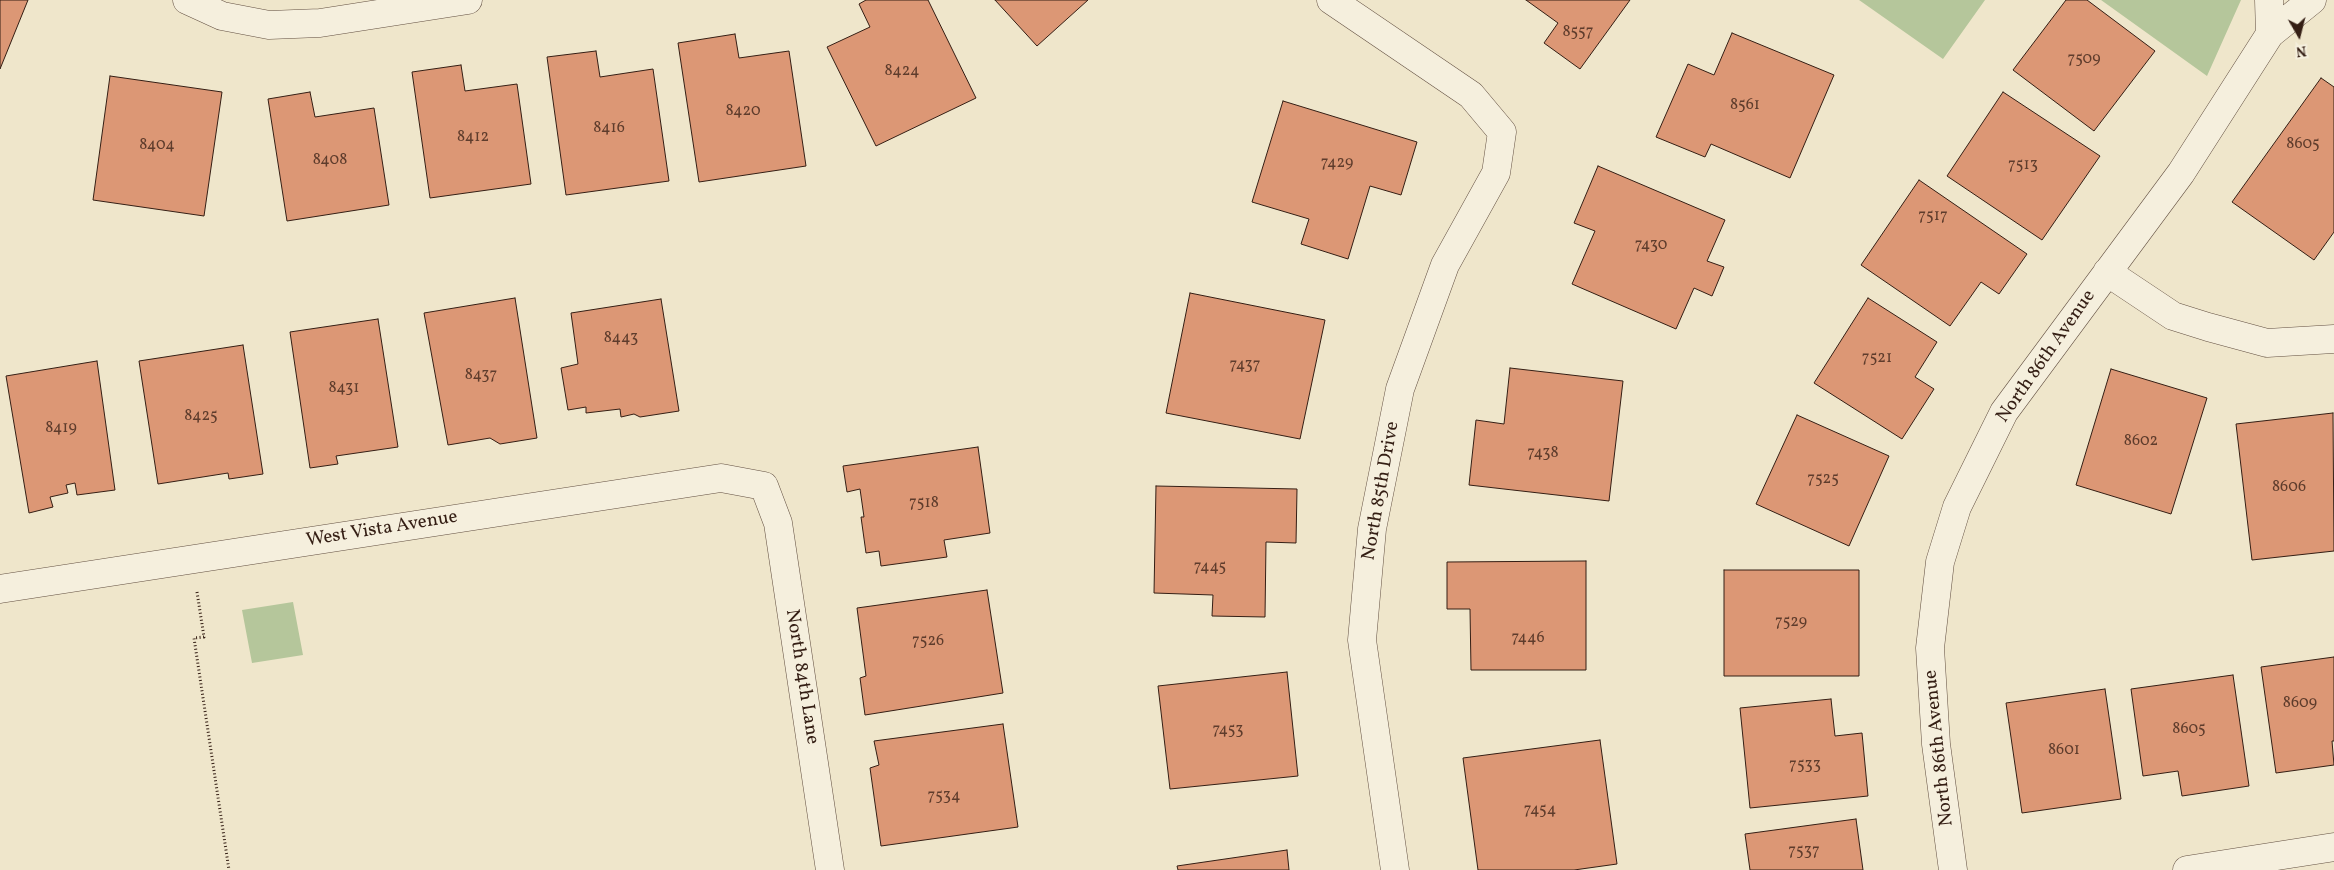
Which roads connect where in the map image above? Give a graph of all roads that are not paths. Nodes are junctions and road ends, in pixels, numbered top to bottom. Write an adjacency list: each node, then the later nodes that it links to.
1 (187, 0): 2 (street)
2 (468, 0)
3 (1331, 0): 13 (street, North 85th Drive)
4 (2269, 0): 6 (street)
5 (2312, 0): 6 (street, North 86th Avenue)
6 (2270, 34): 7 (street, North 86th Avenue)
7 (2107, 272): 8 (street); 14 (street, North 86th Avenue)
8 (2334, 339)
9 (764, 486): 10 (street, West Vista Avenue); 12 (street, North 84th Lane)
10 (0, 589)
11 (2334, 847): 15 (street)
12 (830, 870)
13 (1395, 870)
14 (1953, 870)
15 (2187, 870)

